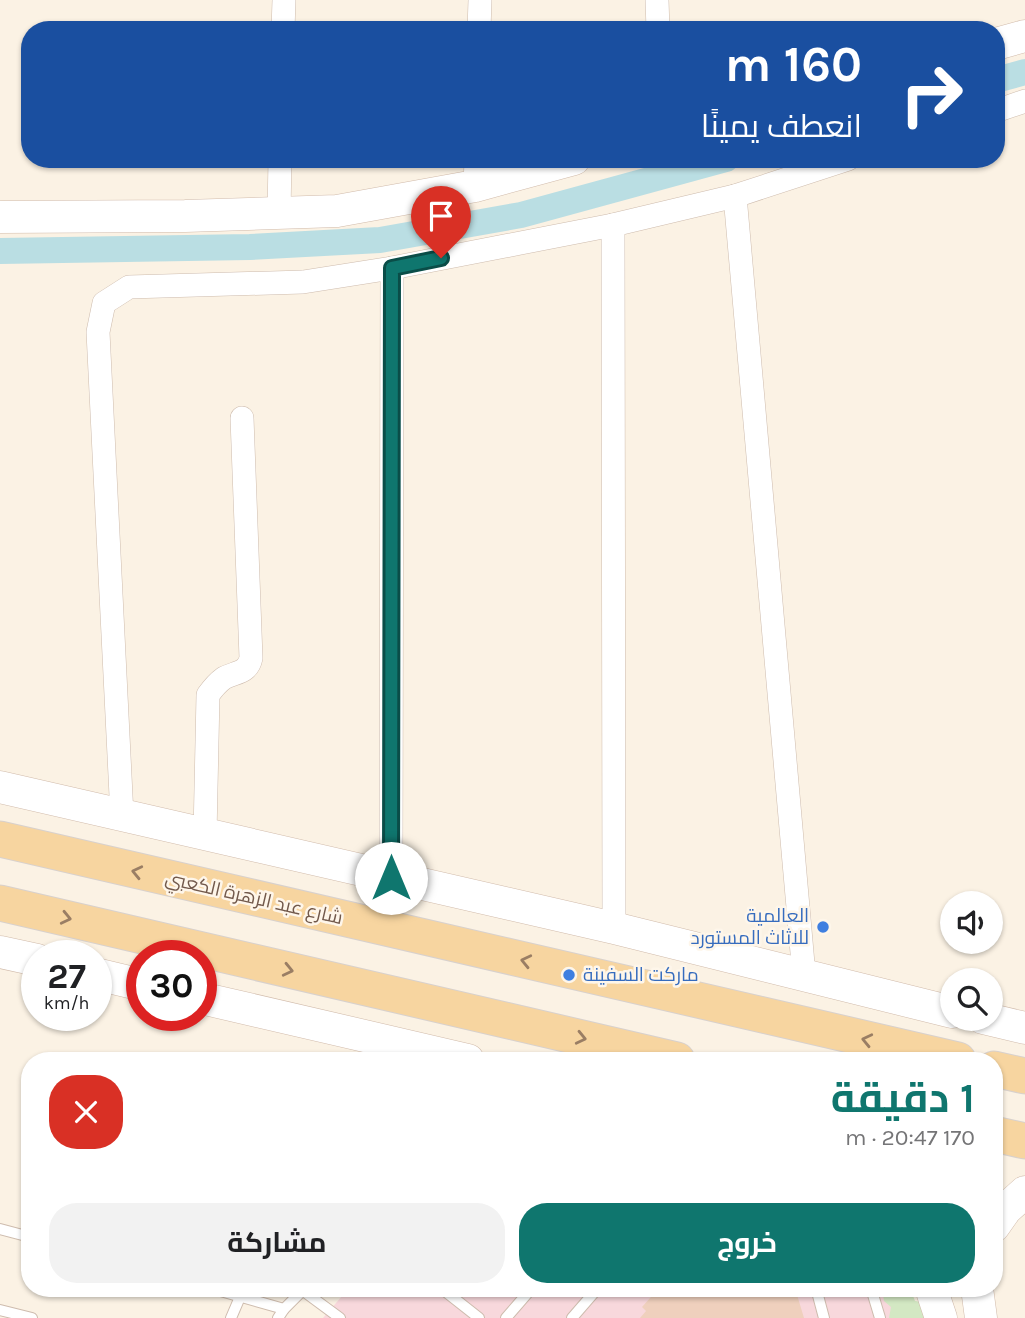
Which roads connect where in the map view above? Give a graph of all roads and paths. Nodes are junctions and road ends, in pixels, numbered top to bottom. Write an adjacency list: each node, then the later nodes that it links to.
1 (284, 0): 4 (street)
2 (480, 0): 5 (street)
3 (657, 0): 6 (street)
4 (283, 21)
5 (479, 21)
6 (658, 21)
7 (1025, 36): 8 (street)
8 (1005, 42)
9 (1025, 102): 10 (street)
10 (1005, 108)
11 (280, 168): 16 (street)
12 (511, 168): 14 (street)
13 (821, 168): 15 (street)
14 (476, 173): 16 (street)
15 (735, 196): 18 (street); 30 (street)
16 (279, 213): 17 (street)
17 (0, 217)
18 (613, 225): 19 (street); 27 (street)
19 (392, 268): 22 (street); 25 (street)
20 (242, 418): 23 (street)
21 (0, 787): 22 (street)
22 (122, 816): 23 (street)
23 (205, 835): 25 (street)
24 (0, 839): 37 (main road, شارع عبد الزهرة الكعبي, one-way to 24)
25 (391, 878): 27 (street)
26 (0, 903): 36 (main road, one-way to 36)
27 (614, 929): 30 (street)
28 (0, 951): 29 (street)
29 (21, 956)
30 (804, 975): 32 (street)
31 (217, 1002): 35 (street)
32 (940, 1009)
33 (1003, 1023): 34 (street)
34 (1025, 1028)
35 (434, 1052)
36 (643, 1052)
37 (923, 1052)
38 (1003, 1071): 39 (main road)
39 (1025, 1076)
40 (1003, 1136): 41 (main road)
41 (1025, 1141)
42 (1025, 1192): 44 (street)
43 (1025, 1207): 45 (street)
44 (1003, 1213)
45 (1003, 1219)
46 (0, 1229): 47 (lane)
47 (21, 1235)
48 (240, 1297): 59 (lane); 61 (lane)
49 (296, 1297): 59 (lane)
50 (313, 1297): 62 (lane)
51 (452, 1297): 63 (lane)
52 (524, 1297): 64 (lane)
53 (590, 1297): 65 (lane)
54 (818, 1297): 66 (lane)
55 (874, 1297): 67 (lane)
56 (934, 1297): 68 (street)
57 (978, 1297): 69 (street)
58 (0, 1310): 60 (lane)
59 (281, 1313)
60 (32, 1318)
61 (231, 1318)
62 (340, 1318)
63 (479, 1318)
64 (506, 1318)
65 (572, 1318)
66 (824, 1318)
67 (880, 1318)
68 (941, 1318)
69 (981, 1318)

